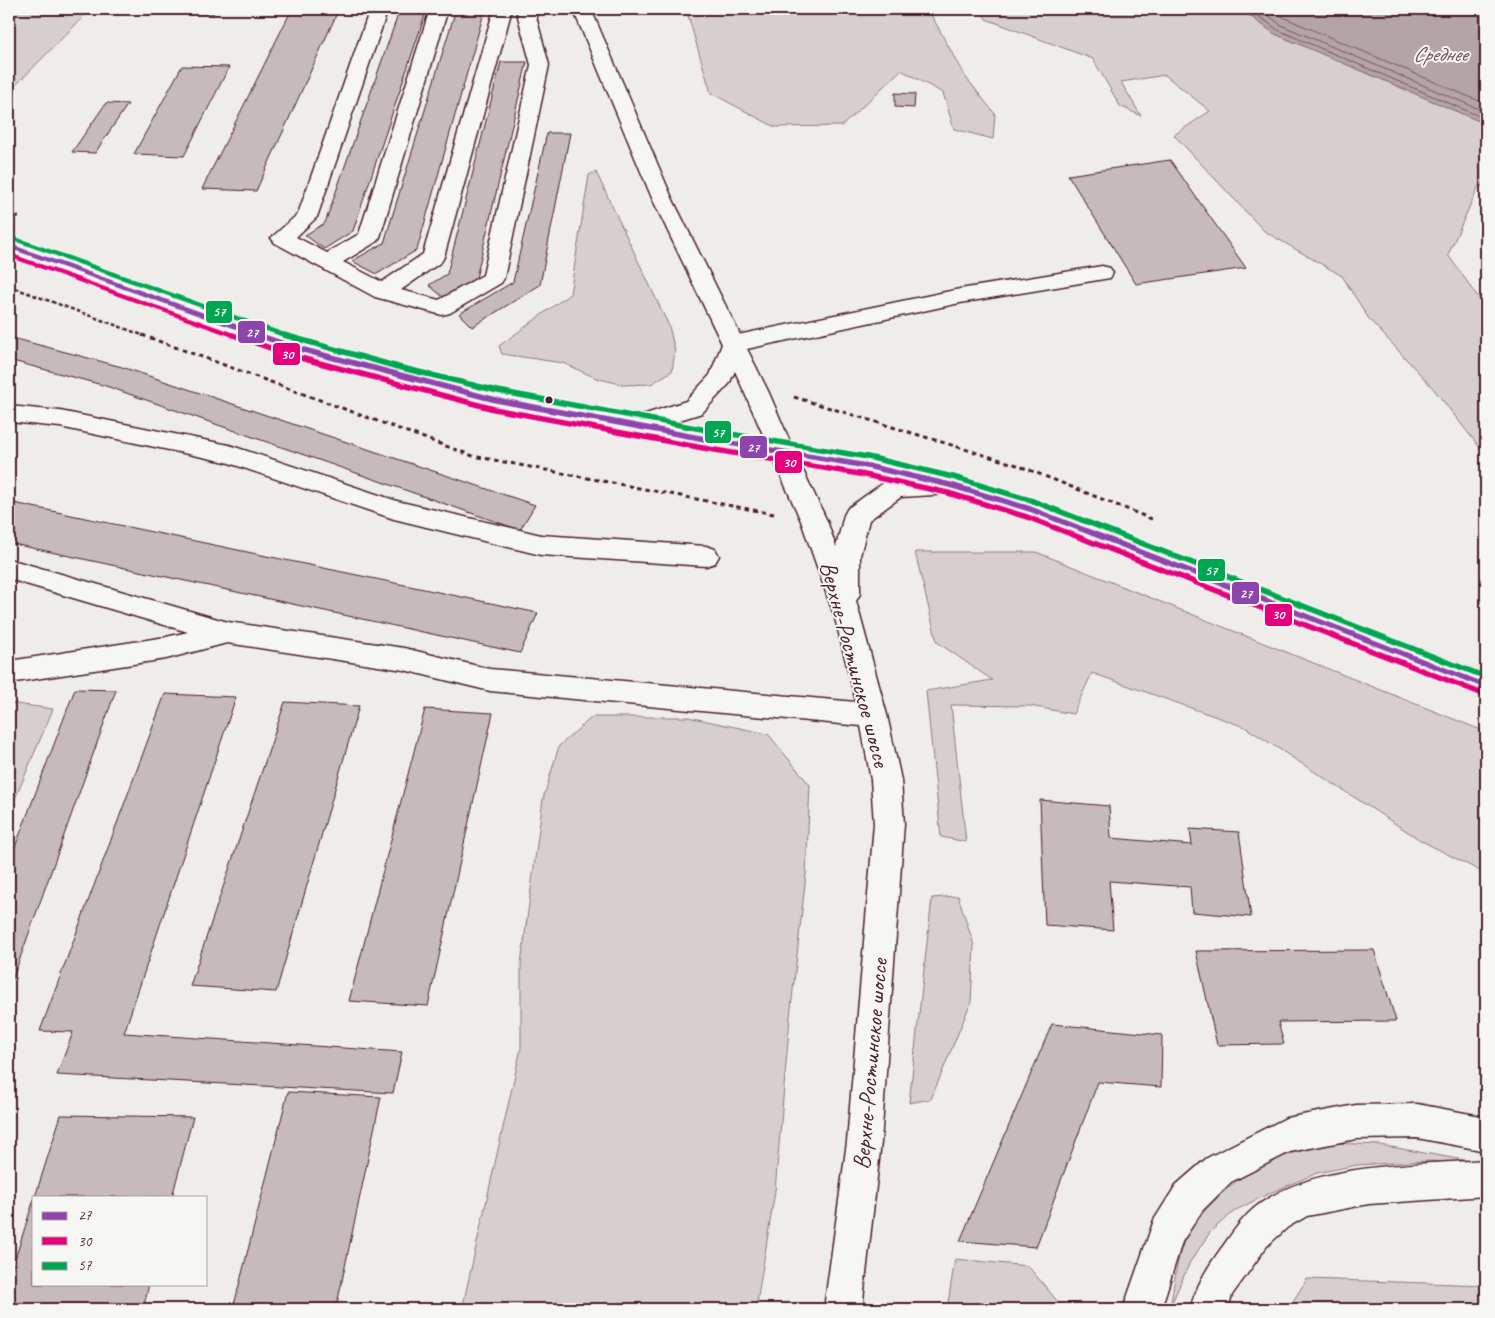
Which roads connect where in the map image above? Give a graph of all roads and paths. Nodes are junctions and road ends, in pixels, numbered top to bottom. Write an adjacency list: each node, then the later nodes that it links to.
1 (379, 9): 9 (street)
2 (439, 9): 9 (street)
3 (503, 9): 12 (street)
4 (525, 9): 12 (street)
5 (582, 9): 13 (street, Верхне-Ростинское шоссе)
6 (9, 213): 7 (path)
7 (27, 221)
8 (9, 246): 15 (street)
9 (328, 262): 12 (street)
10 (1102, 273): 13 (street)
11 (9, 286): 18 (path)
12 (383, 292)
13 (733, 344): 15 (street); 16 (street, Верхне-Ростинское шоссе)
14 (9, 414): 19 (street)
15 (635, 426): 16 (street)
16 (782, 452): 17 (street); 18 (street, Верхне-Ростинское шоссе)
17 (950, 485): 21 (street); 24 (street)
18 (814, 521): 21 (street, Верхне-Ростинское шоссе)
19 (706, 556)
20 (9, 569): 22 (street)
21 (848, 618): 25 (street, Верхне-Ростинское шоссе)
22 (228, 633): 23 (street); 25 (street)
23 (9, 672)
24 (1486, 686)
25 (873, 715): 28 (street, Верхне-Ростинское шоссе)
26 (1486, 1134): 29 (street)
27 (1486, 1178): 30 (street)
28 (843, 1309)
29 (1142, 1309)
30 (1209, 1309)

